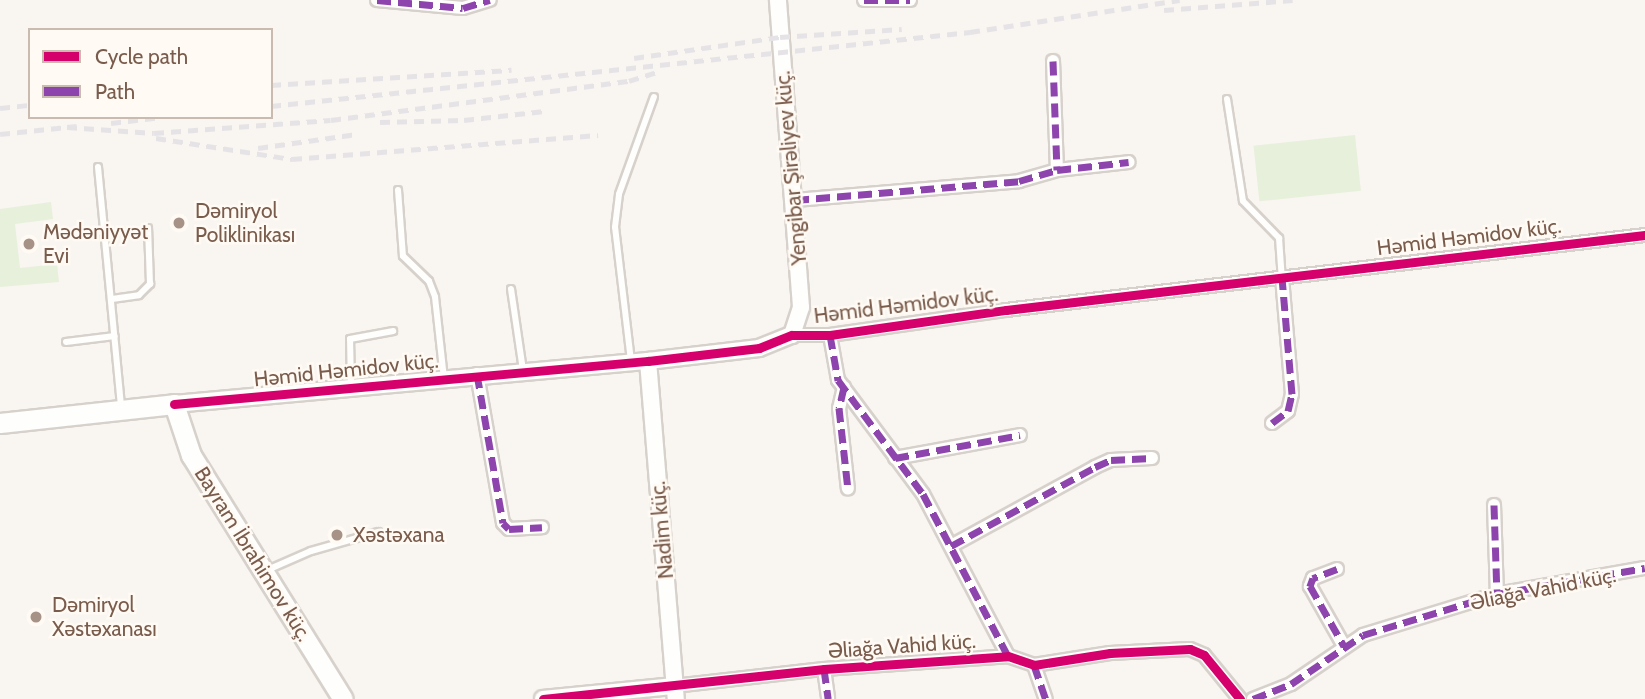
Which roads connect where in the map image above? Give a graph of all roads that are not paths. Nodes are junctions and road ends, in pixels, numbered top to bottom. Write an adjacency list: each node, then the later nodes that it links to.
1 (376, 0): 2 (street)
2 (489, 0)
3 (778, 0): 13 (street, Yengibar Şirəliyev küç.)
4 (864, 0): 5 (street)
5 (910, 0)
6 (1054, 61): 11 (street)
7 (654, 97): 25 (lane)
8 (1227, 99): 16 (lane)
9 (1129, 162): 11 (street)
10 (98, 167): 18 (lane)
11 (1057, 170): 13 (street)
12 (398, 190): 28 (lane)
13 (795, 200): 20 (street, Yengibar Şirəliyev küç.)
14 (148, 228): 18 (lane)
15 (1645, 235): 16 (street, Həmid Həmidov küç.)
16 (1282, 276): 21 (street, Həmid Həmidov küç.); 34 (street)
17 (512, 289): 26 (lane)
18 (112, 299): 22 (lane)
19 (393, 331): 29 (lane)
20 (792, 334): 21 (street, Həmid Həmidov küç.); 24 (street, Həmid Həmidov küç.)
21 (830, 335): 30 (street)
22 (115, 336): 23 (lane); 32 (lane)
23 (66, 342)
24 (648, 361): 25 (street, Həmid Həmidov küç.); 51 (street, Nadim küç.)
25 (631, 363): 26 (street, Həmid Həmidov küç.)
26 (523, 370): 27 (street, Həmid Həmidov küç.)
27 (477, 374): 28 (street, Həmid Həmidov küç.); 40 (street)
28 (444, 378): 29 (street, Həmid Həmidov küç.)
29 (351, 387): 31 (street, Həmid Həmidov küç.)
30 (844, 387): 36 (street); 38 (street)
31 (174, 404): 32 (main road, Həmid Həmidov küç.); 45 (main road, Bayram İbrahimov küç.)
32 (122, 411): 33 (main road, Həmid Həmidov küç.)
33 (0, 423)
34 (1272, 423)
35 (1020, 435): 36 (street)
36 (895, 458): 42 (street)
37 (1152, 458): 42 (street)
38 (848, 489)
39 (1494, 505): 46 (street)
40 (542, 527)
41 (378, 532): 45 (lane)
42 (951, 546): 48 (street)
43 (1337, 569): 47 (street)
44 (1645, 569): 46 (street, Əliağa Vahid küç.)
45 (263, 571): 52 (main road, Bayram İbrahimov küç.)
46 (1497, 594): 47 (street, Əliağa Vahid küç.)
47 (1344, 646): 57 (street, Əliağa Vahid küç.)
48 (1008, 656): 49 (street, Əliağa Vahid küç.); 50 (street, Əliağa Vahid küç.)
49 (1034, 665): 55 (street); 56 (street, Əliağa Vahid küç.)
50 (824, 669): 51 (street, Əliağa Vahid küç.); 54 (street)
51 (675, 693): 53 (street, Əliağa Vahid küç.)
52 (343, 699)
53 (543, 699)
54 (828, 699)
55 (1046, 699)
56 (1240, 699)
57 (1253, 699)

